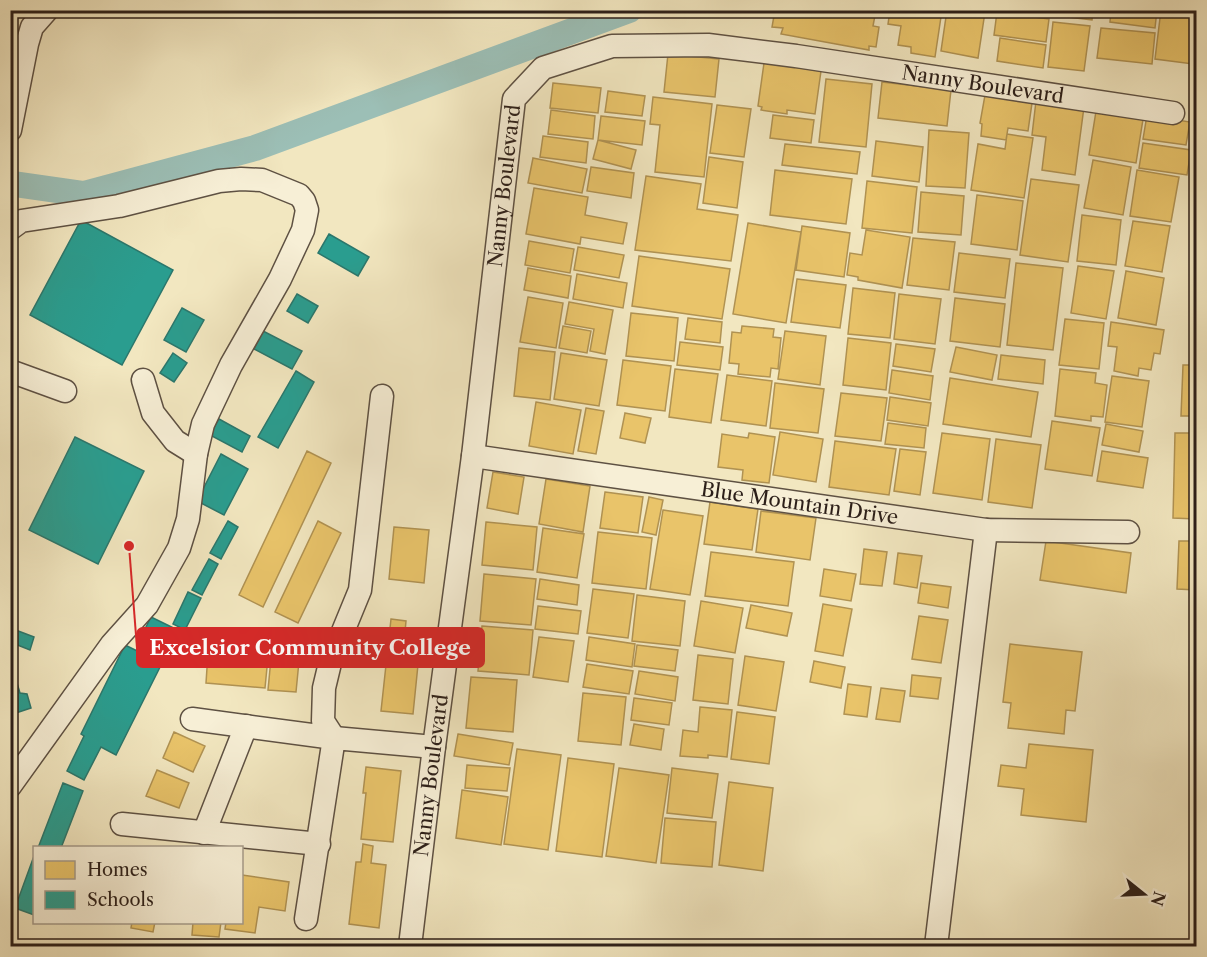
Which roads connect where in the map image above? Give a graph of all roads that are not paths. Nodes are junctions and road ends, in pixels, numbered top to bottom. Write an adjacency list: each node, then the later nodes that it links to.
1 (47, 10): 3 (street)
2 (1173, 114): 10 (street, Nanny Boulevard)
3 (10, 130)
4 (12, 222): 9 (street)
5 (10, 371): 7 (street)
6 (143, 380): 9 (street)
7 (65, 391)
8 (382, 396): 15 (street)
9 (196, 454): 17 (street)
10 (473, 456): 11 (street, Blue Mountain Drive); 16 (street, Nanny Boulevard)
11 (986, 530): 12 (street, Blue Mountain Drive); 23 (street)
12 (1128, 532)
13 (192, 719): 14 (street)
14 (246, 726): 15 (street); 19 (street)
15 (334, 738): 16 (street); 20 (street)
16 (434, 747): 22 (street, Nanny Boulevard)
17 (10, 786)
18 (122, 824): 19 (street)
19 (204, 833): 20 (street)
20 (319, 844): 21 (street)
21 (306, 919)
22 (410, 946)
23 (936, 946)

